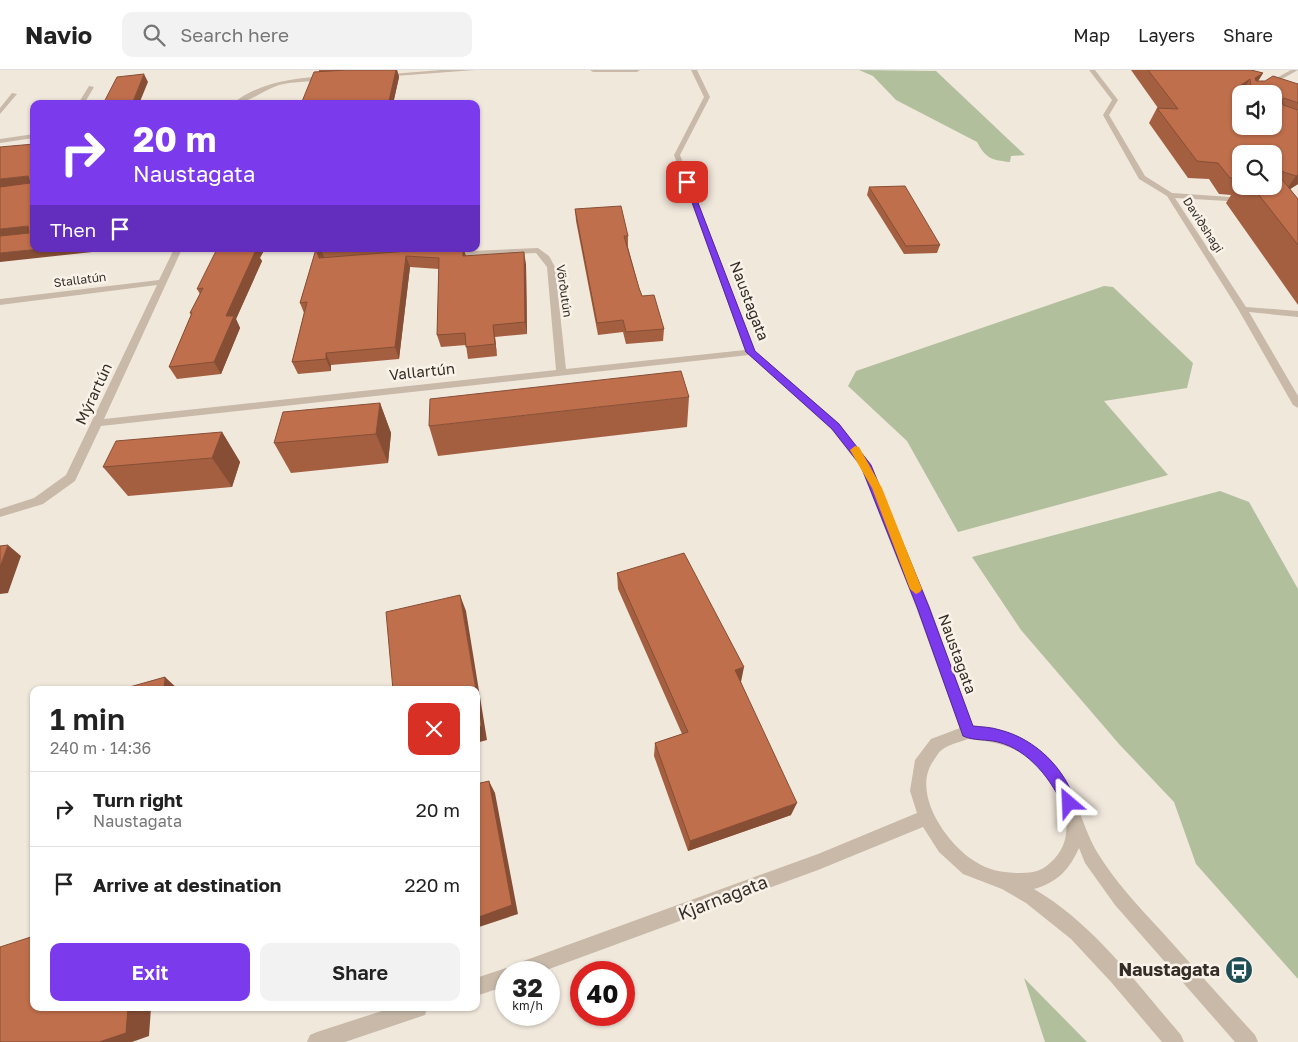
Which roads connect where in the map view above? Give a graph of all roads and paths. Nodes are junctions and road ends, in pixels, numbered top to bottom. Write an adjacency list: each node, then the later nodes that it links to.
1 (472, 70): 7 (street)
2 (593, 70): 3 (street)
3 (636, 70)
4 (694, 70): 25 (street, Naustagata)
5 (1092, 70): 17 (street, Daviðshagi)
6 (1295, 70): 9 (street)
7 (374, 76)
8 (335, 78): 13 (street)
9 (1267, 85)
10 (92, 87): 12 (street)
11 (14, 94): 14 (street)
12 (84, 100)
13 (242, 100)
14 (0, 112)
15 (30, 137): 16 (street)
16 (0, 141)
17 (1170, 195): 18 (street); 23 (street, Daviðshagi)
18 (1256, 201)
19 (177, 252): 21 (street, Mýrartún)
20 (444, 256): 26 (street, Vörðutún)
21 (163, 282): 22 (street, Stallatún); 28 (street, Mýrartún)
22 (0, 302)
23 (1243, 310): 24 (street); 27 (street, Daviðshagi)
24 (1298, 314)
25 (751, 352): 26 (street, Vallartún); 30 (street, Naustagata)
26 (561, 371): 28 (street, Vallartún)
27 (1298, 405)
28 (97, 423): 29 (street, Mýrartún)
29 (0, 513)
30 (968, 732): 31 (street); 32 (street)
31 (1073, 816): 33 (street); 40 (street)
32 (925, 818): 33 (street); 34 (street, Kjarnagata)
33 (1005, 882): 39 (street)
34 (548, 961)
35 (495, 981): 36 (street)
36 (480, 986)
37 (409, 1011): 38 (street)
38 (317, 1042)
39 (1174, 1042)
40 (1248, 1042)

